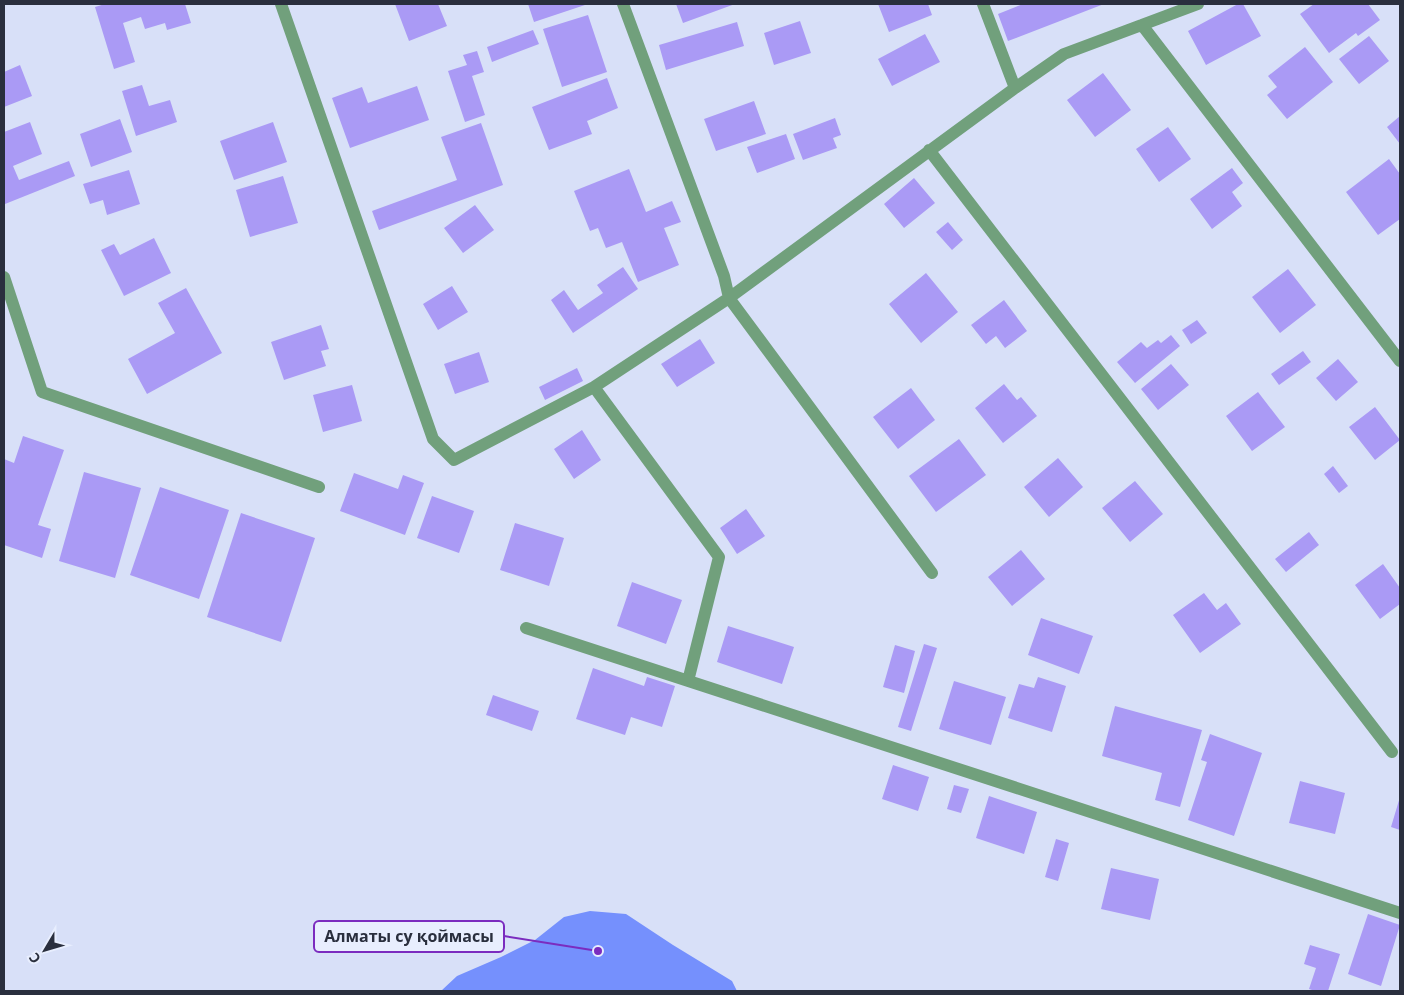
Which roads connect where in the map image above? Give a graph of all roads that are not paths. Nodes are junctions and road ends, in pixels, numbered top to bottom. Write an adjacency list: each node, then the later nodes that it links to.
1 (281, 4): 11 (street)
2 (623, 4): 9 (street)
3 (983, 4): 6 (street)
4 (1198, 4): 5 (street)
5 (1142, 25): 6 (street); 10 (street)
6 (1015, 88): 7 (street)
7 (930, 150): 9 (street); 16 (street)
8 (4, 277): 12 (street)
9 (729, 298): 11 (street); 13 (street)
10 (1400, 361)
11 (594, 387): 15 (street)
12 (319, 487)
13 (932, 572)
14 (526, 628): 15 (street)
15 (688, 681): 17 (street)
16 (1392, 752)
17 (1400, 913)

